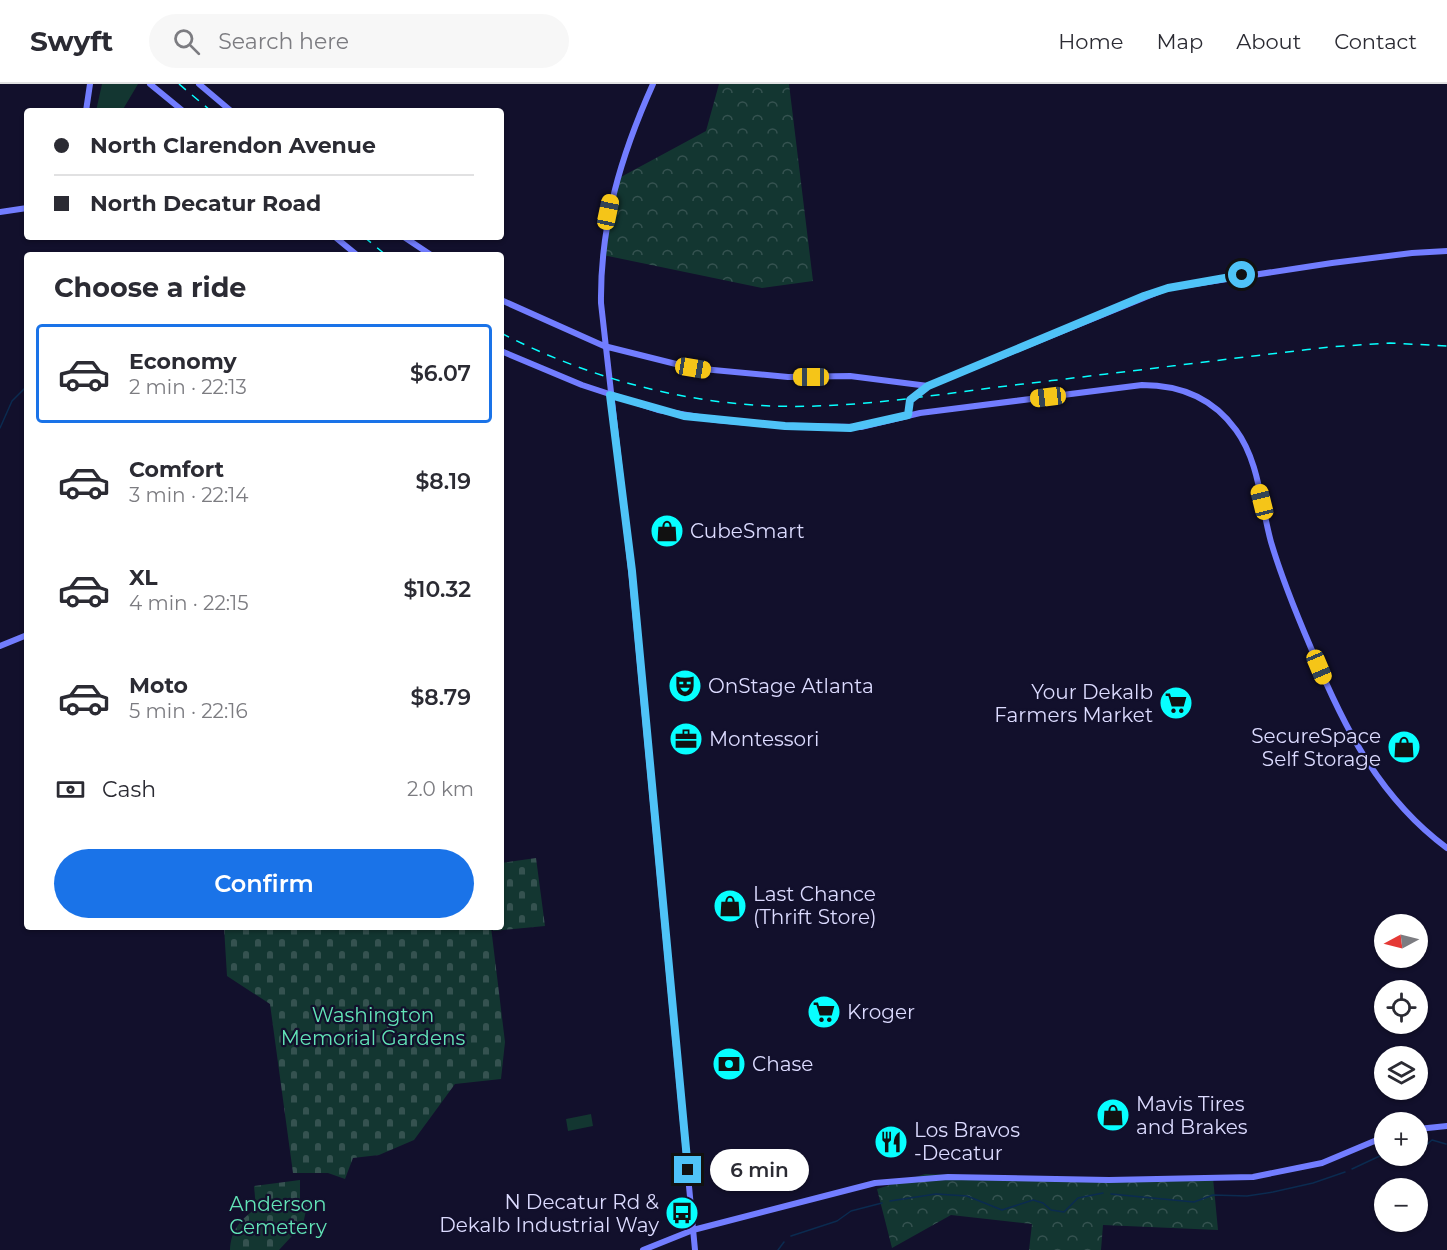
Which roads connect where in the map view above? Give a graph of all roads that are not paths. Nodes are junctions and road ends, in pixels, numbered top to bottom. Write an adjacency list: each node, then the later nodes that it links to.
1 (90, 84): 5 (main road)
2 (150, 84): 6 (main road)
3 (199, 84): 7 (main road)
4 (653, 84): 16 (main road)
5 (86, 108)
6 (179, 108)
7 (227, 108)
8 (24, 208): 9 (main road)
9 (0, 212)
10 (340, 240): 13 (main road)
11 (408, 240): 14 (main road)
12 (1447, 251): 18 (main road)
13 (354, 252)
14 (426, 252)
15 (504, 301): 16 (main road)
16 (604, 346): 18 (main road); 19 (main road)
17 (504, 352): 19 (main road)
18 (928, 386): 20 (main road)
19 (610, 395): 20 (main road); 27 (main road)
20 (908, 415): 23 (main road)
21 (24, 636): 22 (main road)
22 (0, 646)
23 (1447, 848)
24 (1447, 1126): 25 (main road)
25 (1428, 1128)
26 (1374, 1141): 27 (main road)
27 (693, 1230): 28 (main road); 29 (main road)
28 (643, 1250)
29 (695, 1250)

